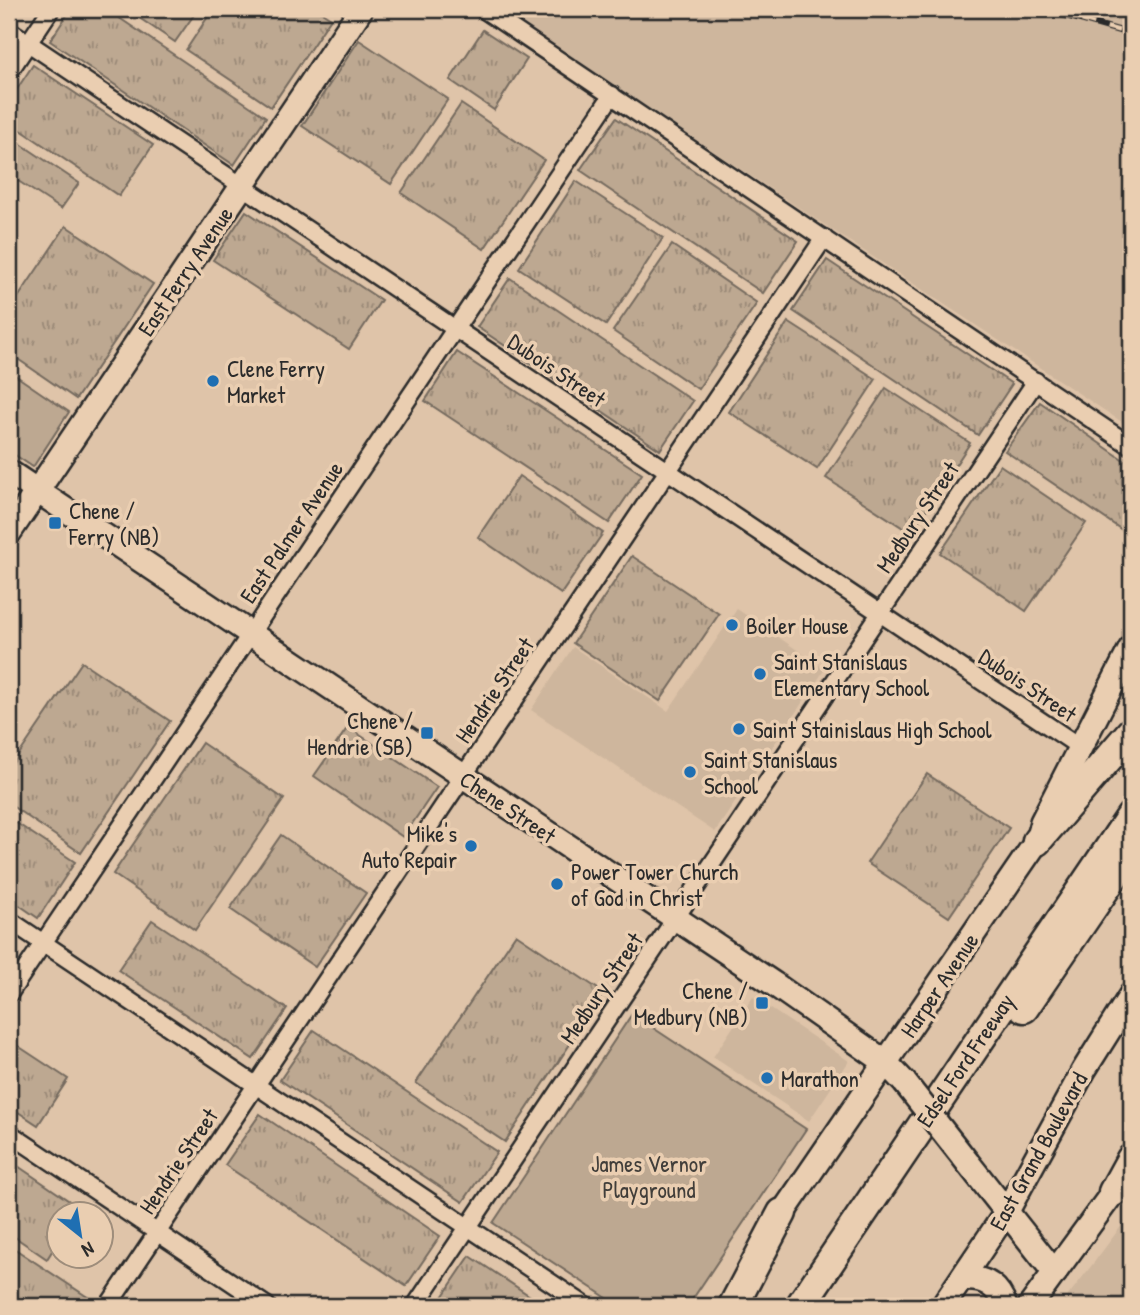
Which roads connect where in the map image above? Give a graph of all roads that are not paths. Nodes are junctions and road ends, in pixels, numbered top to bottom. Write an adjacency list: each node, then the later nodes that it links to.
1 (51, 9): 5 (street)
2 (361, 9): 8 (street, East Ferry Avenue)
3 (483, 9): 7 (street)
4 (9, 30): 5 (street, Dubois Street)
5 (28, 43): 6 (street); 8 (street, Dubois Street)
6 (9, 72)
7 (612, 95): 9 (street); 10 (street, East Palmer Avenue)
8 (242, 186): 10 (street, Dubois Street); 15 (street, East Ferry Avenue)
9 (824, 238): 11 (street); 14 (street, Hendrie Street)
10 (455, 329): 14 (street, Dubois Street); 18 (street, East Palmer Avenue)
11 (1036, 381): 12 (street); 17 (street, Medbury Street)
12 (1131, 446)
13 (9, 472): 15 (street, Chene Street)
14 (668, 472): 17 (street, Dubois Street); 22 (street, Hendrie Street)
15 (37, 491): 16 (street, East Ferry Avenue); 18 (street, Chene Street)
16 (9, 533)
17 (880, 614): 21 (street, Dubois Street); 26 (street, Medbury Street)
18 (250, 634): 22 (street, Chene Street); 28 (street, East Palmer Avenue)
19 (1131, 648): 21 (street, Harper Avenue)
20 (1131, 732): 24 (highway)
21 (1080, 747): 24 (street, Harper Avenue)
22 (463, 777): 26 (street, Chene Street); 32 (street, Hendrie Street)
23 (1131, 816): 49 (highway, Edsel Ford Freeway)
24 (1037, 841): 31 (street, Harper Avenue)
25 (1131, 851): 50 (highway, Edsel Ford Freeway)
26 (675, 919): 31 (street, Chene Street); 39 (street, Medbury Street)
27 (9, 920): 28 (street)
28 (43, 943): 29 (street, East Palmer Avenue); 32 (street)
29 (9, 994)
30 (1131, 995): 37 (street, East Grand Boulevard)
31 (885, 1062): 37 (street, Chene Street, bridge); 38 (street, Harper Avenue)
32 (256, 1086): 39 (street); 40 (street, Hendrie Street)
33 (9, 1133): 40 (street)
34 (1131, 1159): 36 (highway)
35 (1131, 1168): 36 (street)
36 (1113, 1192): 41 (street)
37 (1007, 1211): 41 (street, Chene Street); 42 (street, East Grand Boulevard)
38 (782, 1213): 47 (street, Harper Avenue); 48 (highway)
39 (468, 1228): 45 (street, Medbury Street); 46 (street)
40 (157, 1233): 43 (street, Hendrie Street); 44 (street)
41 (1055, 1273): 53 (street)
42 (962, 1279): 51 (street, East Grand Boulevard); 52 (street)
43 (108, 1306)
44 (267, 1306)
45 (415, 1306)
46 (586, 1306)
47 (719, 1306)
48 (733, 1306)
49 (800, 1306)
50 (823, 1306)
51 (943, 1306)
52 (1005, 1306)
53 (1030, 1306)

